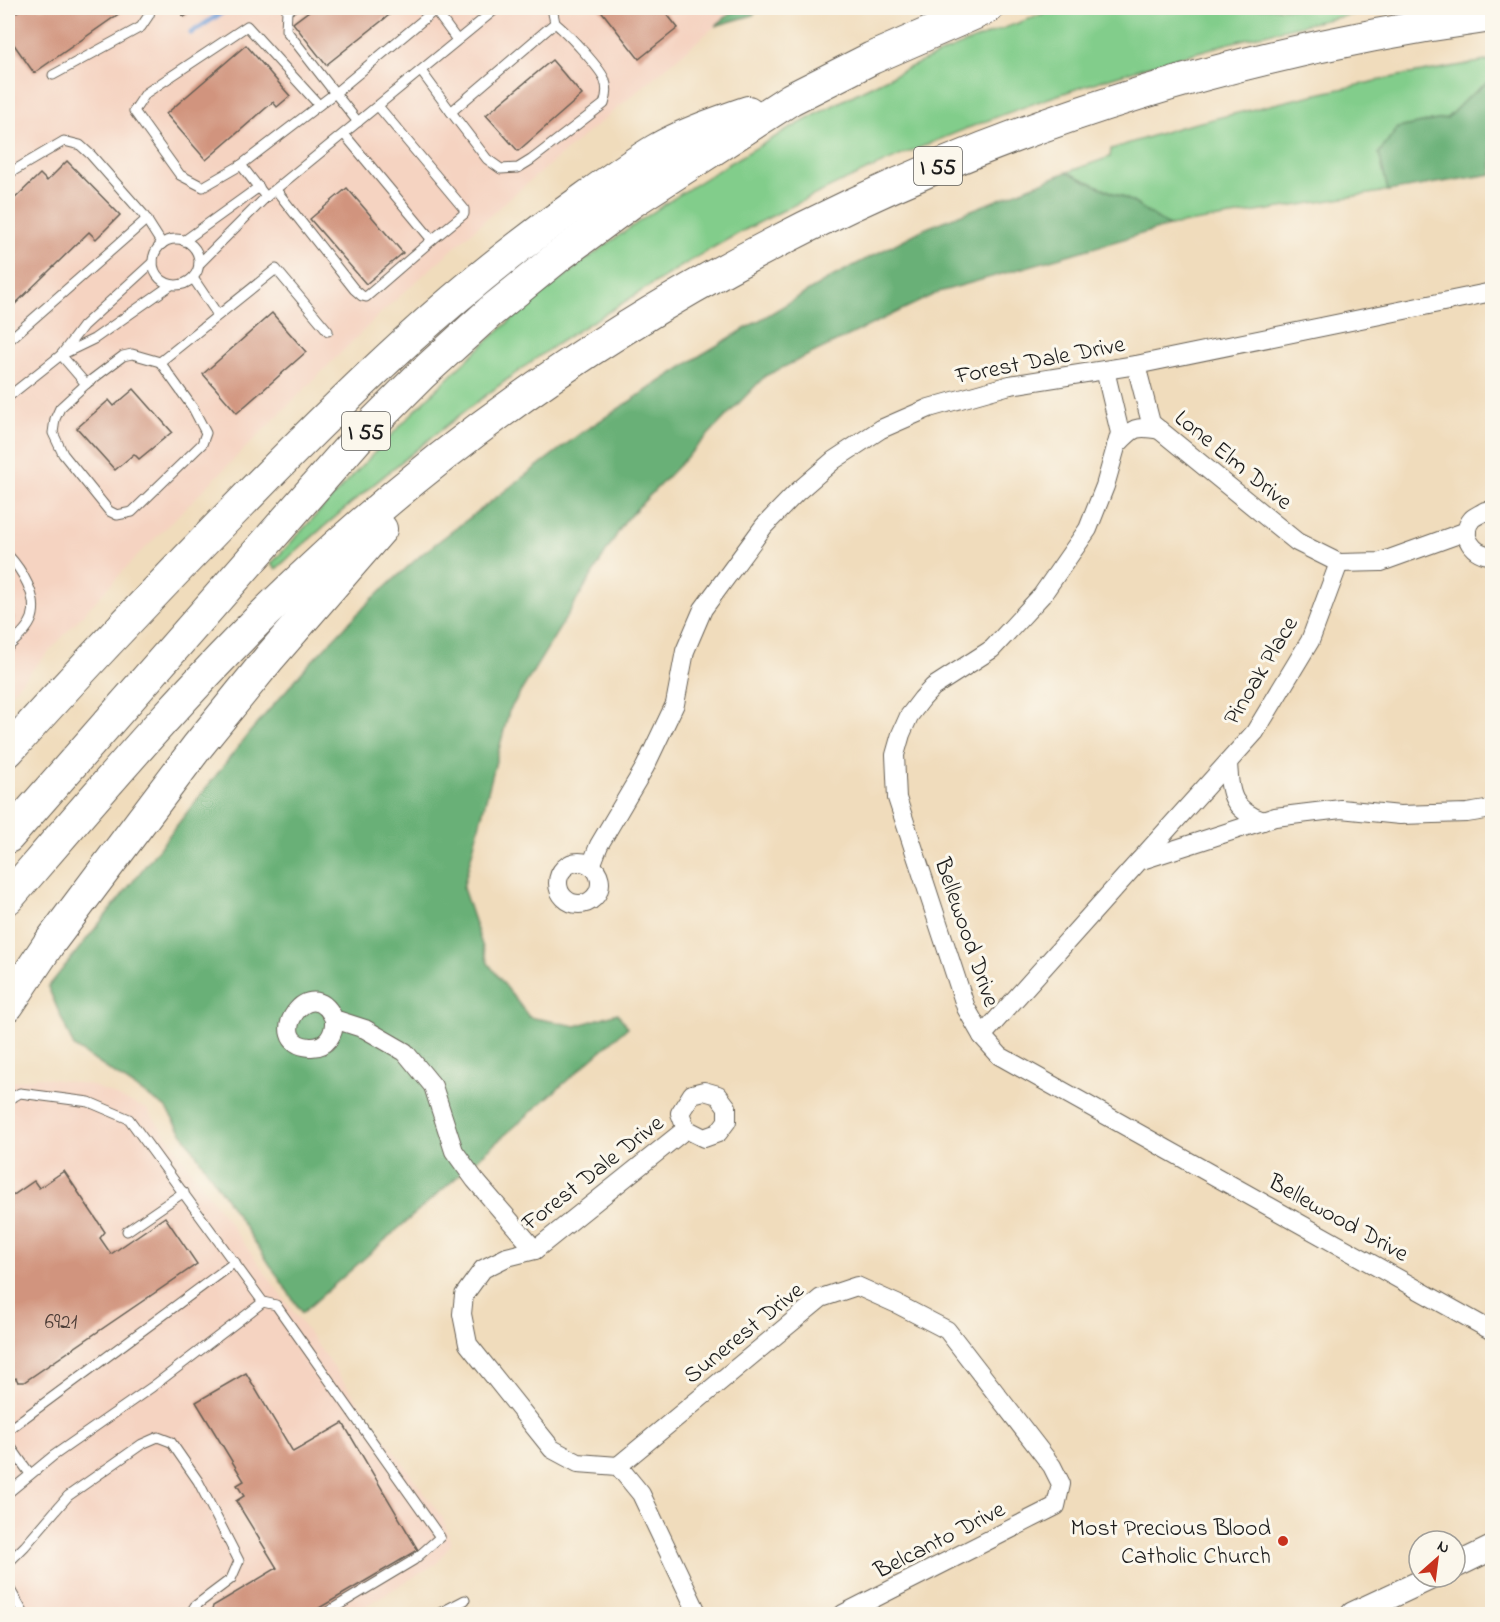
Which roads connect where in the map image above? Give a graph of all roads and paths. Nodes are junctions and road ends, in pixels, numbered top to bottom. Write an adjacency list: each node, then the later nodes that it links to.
1 (151, 8): 11 (lane)
2 (292, 8): 12 (lane)
3 (497, 8): 9 (lane)
4 (552, 8): 8 (lane)
5 (987, 8): 13 (highway, I 55)
6 (433, 9): 9 (lane); 12 (lane)
7 (1492, 16): 44 (highway, I 55)
8 (555, 23): 16 (lane); 16 (lane)
9 (457, 40): 10 (lane)
10 (421, 71): 15 (lane); 16 (lane)
11 (53, 75)
12 (335, 93): 14 (lane); 17 (lane)
13 (791, 99): 51 (highway); 57 (highway, I 55)
14 (319, 105): 19 (lane); 19 (lane)
15 (378, 106): 17 (lane); 25 (lane)
16 (451, 112)
17 (358, 122): 18 (lane)
18 (344, 134): 22 (lane); 25 (lane)
19 (241, 165): 21 (lane)
20 (8, 174): 24 (lane)
21 (258, 187): 23 (lane); 26 (lane)
22 (276, 190): 23 (lane); 25 (lane)
23 (266, 196): 29 (lane)
24 (147, 219): 27 (lane); 35 (lane)
25 (432, 240)
26 (184, 241): 27 (lane); 29 (lane)
27 (162, 244): 28 (lane)
28 (153, 262): 31 (lane); 36 (lane)
29 (199, 264): 30 (lane)
30 (193, 279): 31 (lane); 33 (lane)
31 (171, 285): 36 (lane)
32 (1492, 292): 38 (street, Forest Dale Drive)
33 (218, 315): 34 (lane); 37 (lane)
34 (328, 331)
35 (8, 341)
36 (61, 355): 40 (lane); 41 (lane)
37 (160, 362): 40 (lane); 40 (lane)
38 (1136, 365): 39 (street, Forest Dale Drive); 42 (street, Lone Elm Drive)
39 (1105, 370): 43 (street, Bellewood Drive); 59 (street, Forest Dale Drive)
40 (86, 384)
41 (8, 397)
42 (1160, 430): 43 (street); 49 (street, Lone Elm Drive)
43 (1116, 446): 65 (street, Bellewood Drive)
44 (442, 457): 60 (highway, I 55); 61 (highway)
45 (1492, 513): 46 (street)
46 (1467, 531): 48 (street); 49 (street)
47 (8, 555): 50 (lane)
48 (1492, 555)
49 (1339, 563): 54 (street, Pinoak Place)
50 (8, 647)
51 (54, 699): 52 (highway); 53 (highway)
52 (8, 742)
53 (8, 751)
54 (1228, 762): 56 (street, Pinoak Place); 58 (street, Pinoak Place)
55 (1492, 809): 56 (street)
56 (1263, 821): 58 (street)
57 (8, 837)
58 (1139, 861): 65 (street, Pinoak Place)
59 (591, 866)
60 (8, 898)
61 (48, 945): 62 (highway); 63 (highway)
62 (8, 984)
63 (8, 1005)
64 (334, 1019): 70 (street)
65 (982, 1036): 73 (street, Bellewood Drive)
66 (8, 1100): 68 (lane)
67 (686, 1129): 70 (street, Forest Dale Drive)
68 (184, 1192): 69 (lane); 71 (lane)
69 (127, 1231)
70 (535, 1250): 76 (street, Forest Dale Drive)
71 (235, 1262): 72 (lane); 74 (lane)
72 (263, 1302): 77 (lane); 88 (lane)
73 (1492, 1331)
74 (8, 1430)
75 (8, 1443): 77 (lane)
76 (618, 1466): 79 (street, Sunerest Drive); 90 (street)
77 (30, 1474): 78 (lane)
78 (8, 1493)
79 (1056, 1506): 91 (street, Belcanto Drive)
80 (1492, 1548): 81 (main road)
81 (1467, 1560)
82 (8, 1563): 87 (lane)
83 (8, 1586): 86 (lane)
84 (1407, 1589): 92 (main road)
85 (465, 1600): 89 (lane)
86 (24, 1614)
87 (190, 1614)
88 (324, 1614)
89 (438, 1614)
90 (698, 1614)
91 (843, 1614)
92 (1353, 1614)

